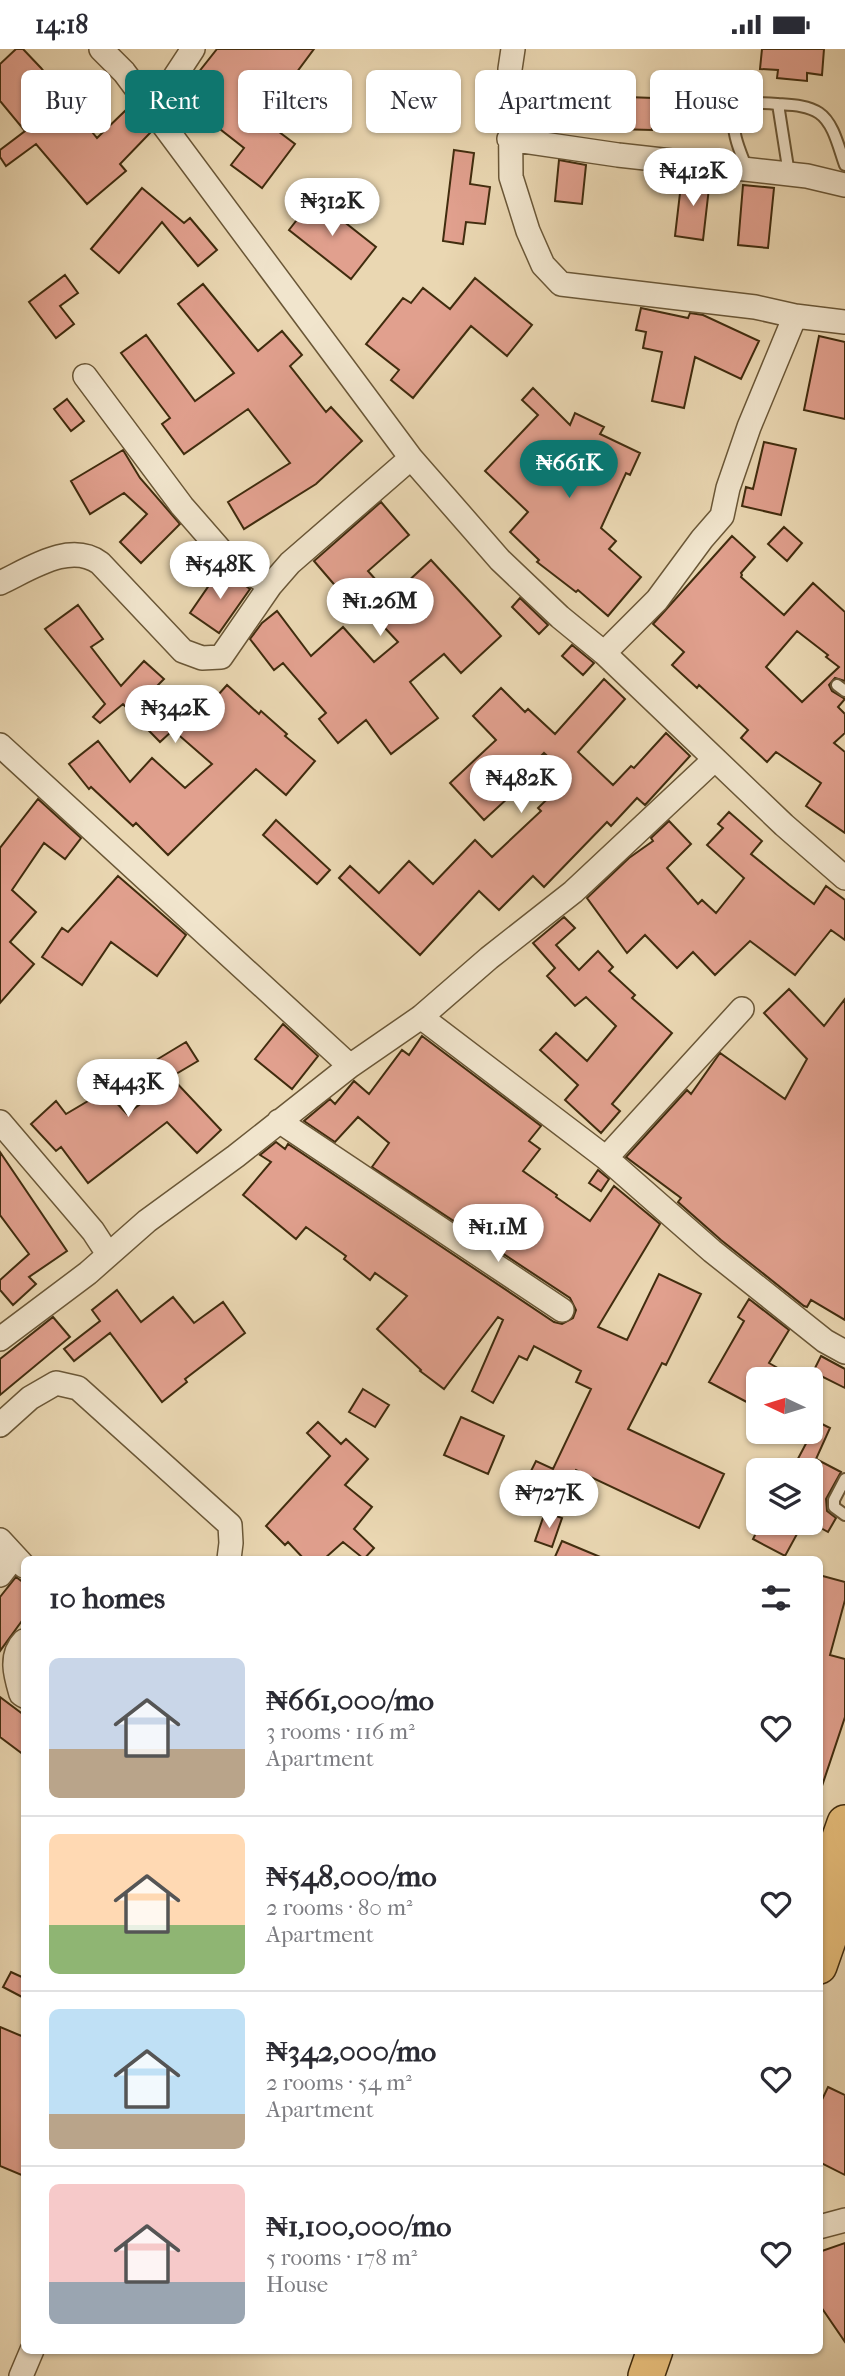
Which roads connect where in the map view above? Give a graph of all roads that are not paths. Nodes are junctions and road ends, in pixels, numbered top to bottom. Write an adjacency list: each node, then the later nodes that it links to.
1 (101, 49): 5 (street)
2 (193, 49): 4 (street)
3 (513, 49): 8 (street)
4 (179, 70)
5 (125, 73)
6 (778, 104): 9 (lane); 10 (lane); 11 (lane)
7 (170, 133): 16 (street)
8 (509, 139): 10 (street); 13 (street)
9 (845, 165)
10 (747, 169): 11 (street)
11 (789, 174): 12 (street)
12 (845, 185)
13 (795, 316): 14 (street); 19 (street)
14 (845, 322)
15 (85, 376): 18 (street)
16 (411, 458): 18 (street); 19 (street)
17 (0, 583): 18 (street)
18 (270, 586)
19 (604, 653): 21 (street)
20 (0, 745): 25 (street)
21 (715, 759): 22 (street); 24 (street)
22 (845, 878)
23 (741, 1009): 28 (street)
24 (421, 1017): 25 (street); 28 (street)
25 (350, 1066): 26 (street)
26 (279, 1121): 29 (street); 30 (street)
27 (0, 1122): 29 (street)
28 (606, 1158): 32 (street)
29 (108, 1254): 31 (street)
30 (562, 1310)
31 (0, 1339)
32 (845, 1352)
33 (0, 1425): 37 (street)
34 (845, 1479): 35 (lane)
35 (845, 1515)
36 (13, 1554): 38 (street)
37 (229, 1556)
38 (0, 1575)
39 (21, 1645): 40 (street)
40 (21, 1694)
41 (845, 1823): 42 (main road)
42 (823, 1886)
43 (845, 1892): 44 (main road)
44 (823, 1955)
45 (845, 2220): 46 (street)
46 (823, 2226)
47 (30, 2354): 50 (street)
48 (676, 2354): 49 (main road)
49 (655, 2370)
50 (21, 2376)

